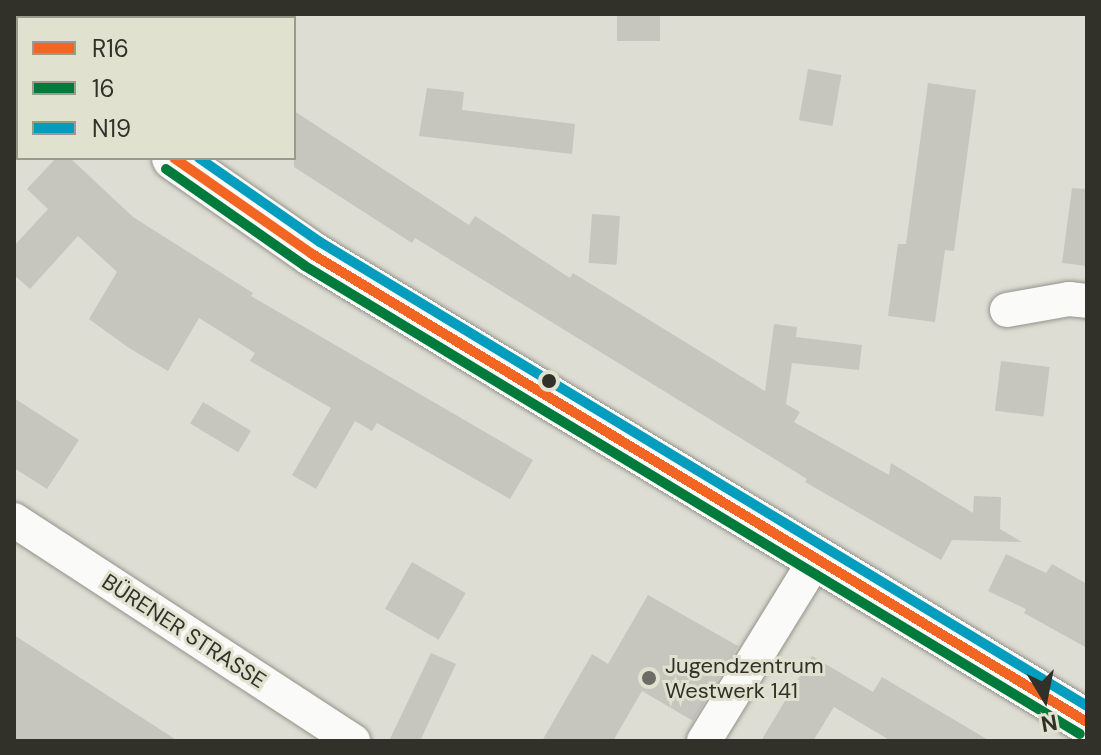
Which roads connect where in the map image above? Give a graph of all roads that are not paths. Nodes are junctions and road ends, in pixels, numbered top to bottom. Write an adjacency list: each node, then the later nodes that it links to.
1 (177, 160): 5 (street)
2 (1087, 301): 3 (street)
3 (1007, 310)
4 (14, 520): 7 (street, BÜRENER STRASSE)
5 (816, 559): 6 (street); 8 (street)
6 (1087, 722)
7 (353, 741)
8 (704, 741)

